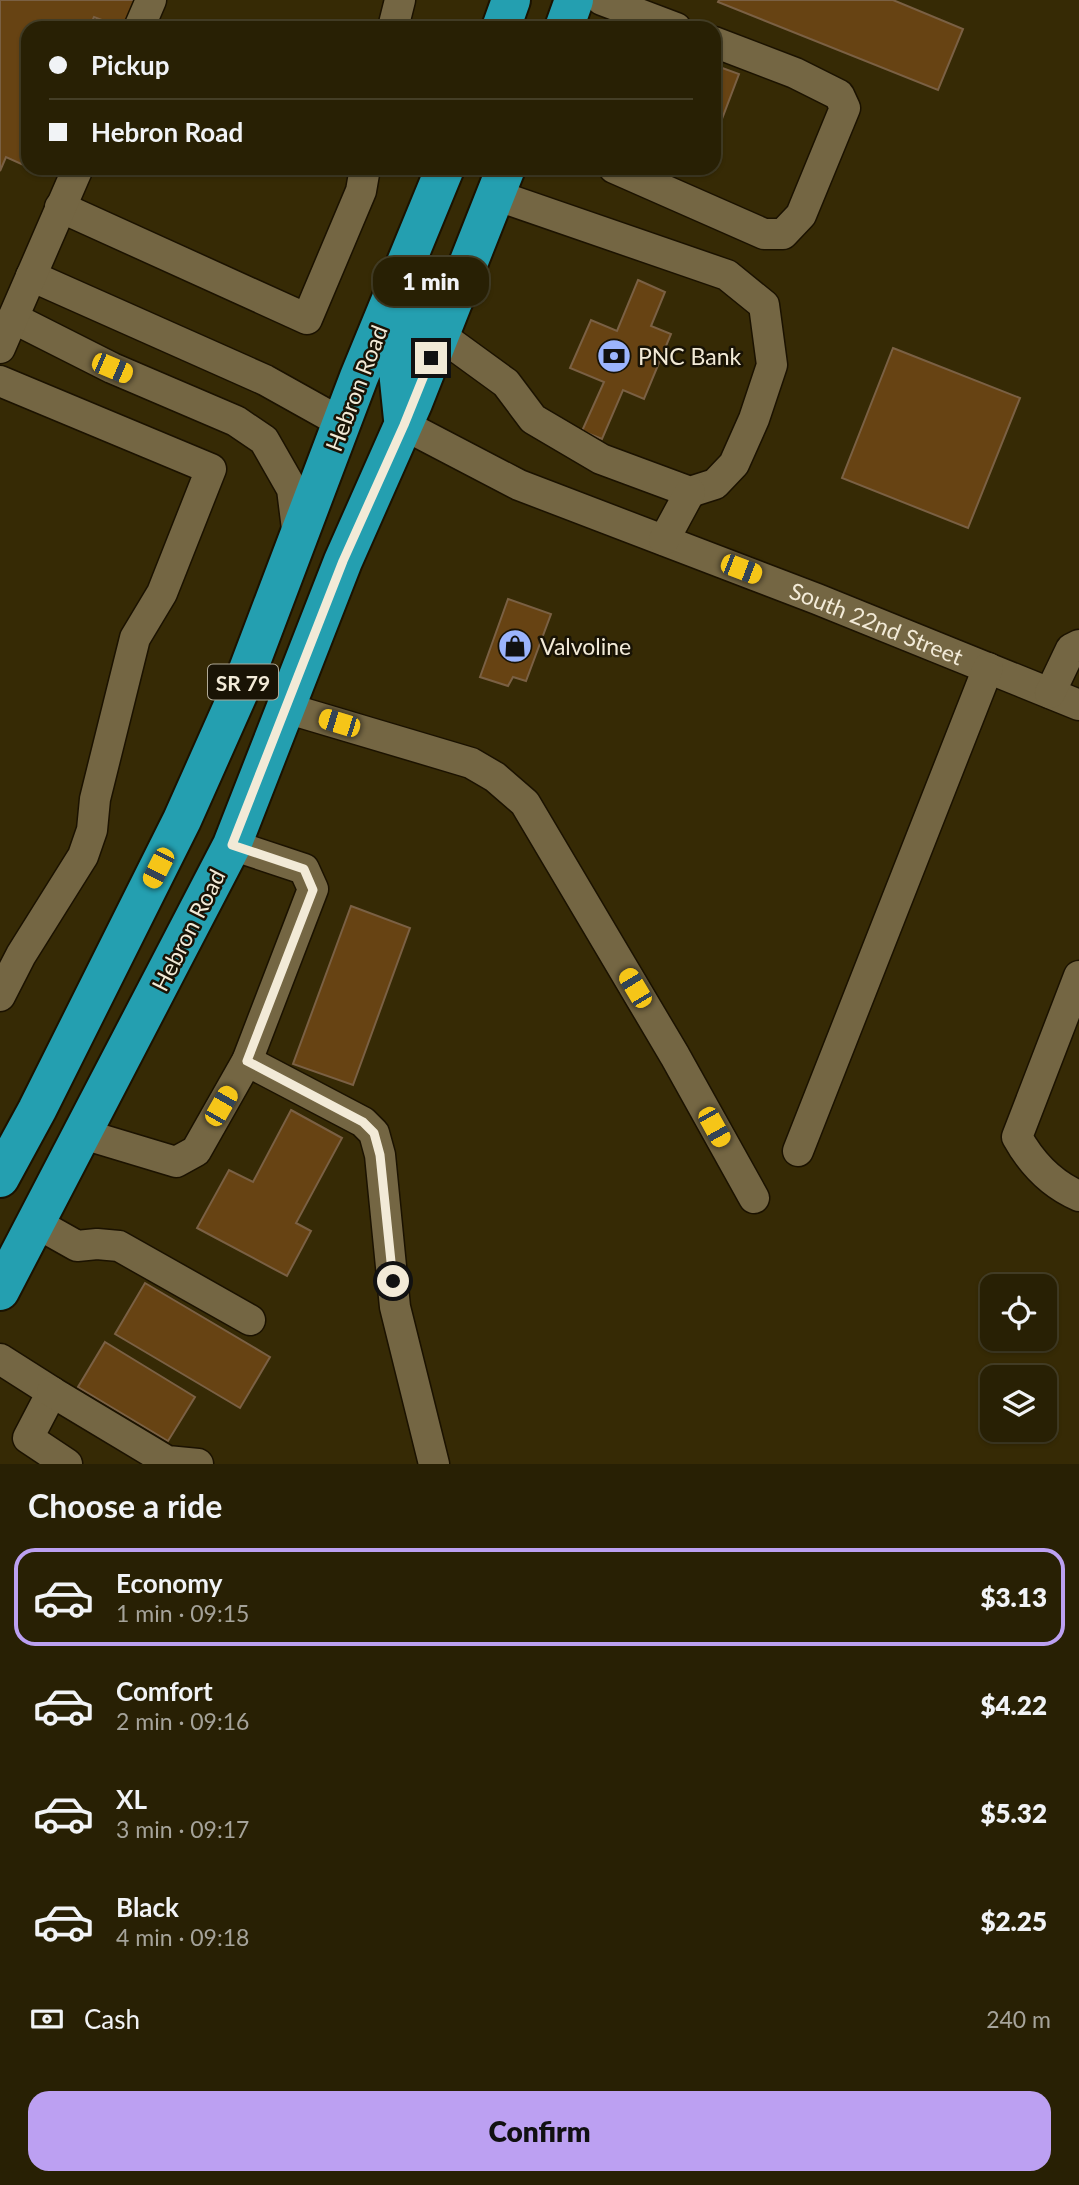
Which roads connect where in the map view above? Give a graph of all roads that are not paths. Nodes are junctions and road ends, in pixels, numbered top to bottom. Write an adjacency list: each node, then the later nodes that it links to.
1 (151, 0): 6 (street)
2 (400, 0): 7 (street)
3 (511, 0): 8 (highway)
4 (574, 0): 9 (highway)
5 (602, 0): 10 (street)
6 (142, 21)
7 (395, 21)
8 (504, 21)
9 (566, 21)
10 (655, 21)
11 (721, 45): 16 (street)
12 (75, 175): 18 (street)
13 (363, 175): 18 (street)
14 (442, 175): 24 (highway, Hebron Road / SR 79)
15 (463, 175): 25 (highway)
16 (630, 175)
17 (501, 181): 21 (highway, Hebron Road / SR 79); 26 (street)
18 (60, 208): 19 (street)
19 (31, 276): 20 (street); 24 (street)
20 (13, 318): 22 (street); 27 (street)
21 (440, 335): 25 (highway, Hebron Road / SR 79); 26 (street)
22 (0, 348)
23 (0, 381): 37 (street)
24 (342, 423): 27 (highway, Hebron Road / SR 79); 34 (highway)
25 (404, 425): 28 (street, South 22nd Street); 33 (highway, Hebron Road / SR 79)
26 (690, 492): 28 (street)
27 (298, 538): 41 (highway, Hebron Road / SR 79)
28 (664, 540): 30 (street, South 22nd Street)
29 (1079, 645): 31 (street)
30 (988, 668): 31 (street, South 22nd Street); 40 (street)
31 (1050, 693): 32 (street, South 22nd Street)
32 (1079, 705)
33 (286, 708): 34 (highway, Hebron Road / SR 79); 43 (street)
34 (253, 792): 35 (highway, Hebron Road / SR 79)
35 (232, 845): 38 (street); 39 (highway, Hebron Road / SR 79)
36 (1079, 976): 42 (street)
37 (0, 996)
38 (247, 1061): 39 (street); 51 (street)
39 (83, 1134): 44 (highway, Hebron Road / SR 79)
40 (798, 1151)
41 (0, 1178)
42 (1079, 1196)
43 (754, 1198)
44 (36, 1223): 45 (highway, Hebron Road / SR 79); 46 (street)
45 (0, 1291)
46 (250, 1320)
47 (0, 1359): 48 (street)
48 (52, 1392): 49 (street); 50 (street)
49 (67, 1464)
50 (198, 1464)
51 (434, 1464)

